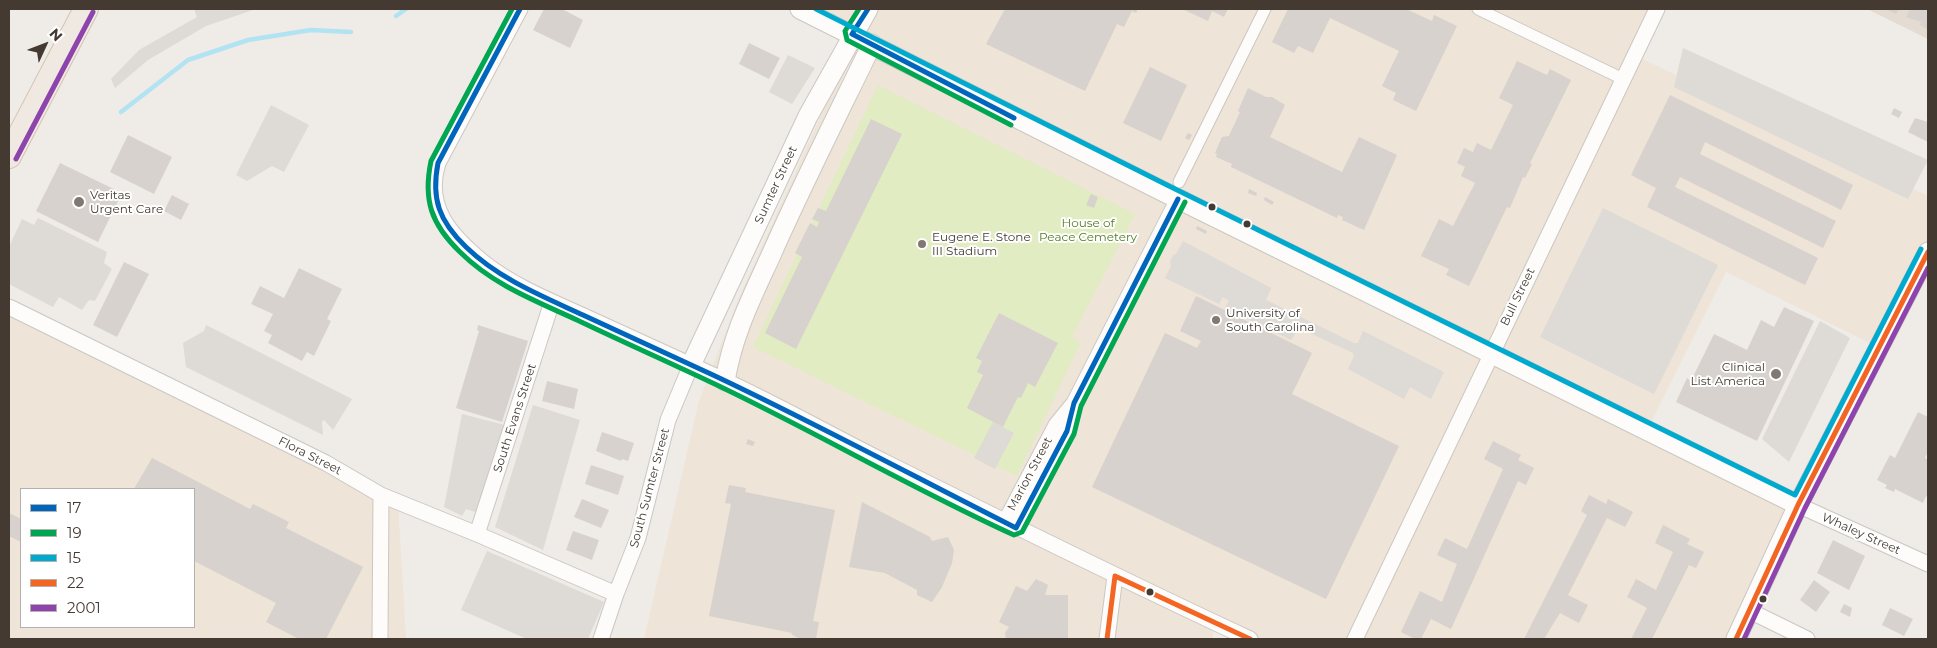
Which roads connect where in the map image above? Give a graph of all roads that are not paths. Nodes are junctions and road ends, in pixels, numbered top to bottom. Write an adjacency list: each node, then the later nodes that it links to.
1 (86, 9): 11 (main road)
2 (520, 9): 14 (street)
3 (800, 9): 8 (street, Whaley Street)
4 (868, 9): 8 (street, Sumter Street)
5 (1264, 9): 12 (street)
6 (1478, 9): 10 (street)
7 (1657, 9): 10 (street, Bull Street)
8 (852, 34): 9 (street, Whaley Street); 17 (street, Sumter Street)
9 (872, 44): 12 (street, Whaley Street); 18 (street, Sumter Street)
10 (1623, 79): 16 (street, Bull Street)
11 (9, 156)
12 (1178, 191): 16 (street, Whaley Street); 21 (street, Marion Street)
13 (1928, 252): 20 (street)
14 (552, 302): 17 (street); 22 (street, South Evans Street)
15 (9, 308): 19 (street, Flora Street)
16 (1491, 352): 20 (street, Whaley Street); 31 (street, Bull Street)
17 (691, 365): 18 (street); 25 (street, South Sumter Street)
18 (725, 381): 21 (street)
19 (382, 495): 22 (street, Flora Street); 27 (street)
20 (1798, 505): 23 (street, Whaley Street); 26 (street)
21 (1010, 525): 24 (street)
22 (477, 534): 25 (street, Flora Street)
23 (1928, 564)
24 (1114, 576): 29 (street); 30 (street)
25 (616, 594): 28 (street, South Sumter Street)
26 (1750, 610): 32 (street); 33 (street)
27 (380, 639)
28 (602, 639)
29 (1108, 639)
30 (1250, 639)
31 (1355, 639)
32 (1736, 639)
33 (1807, 639)

